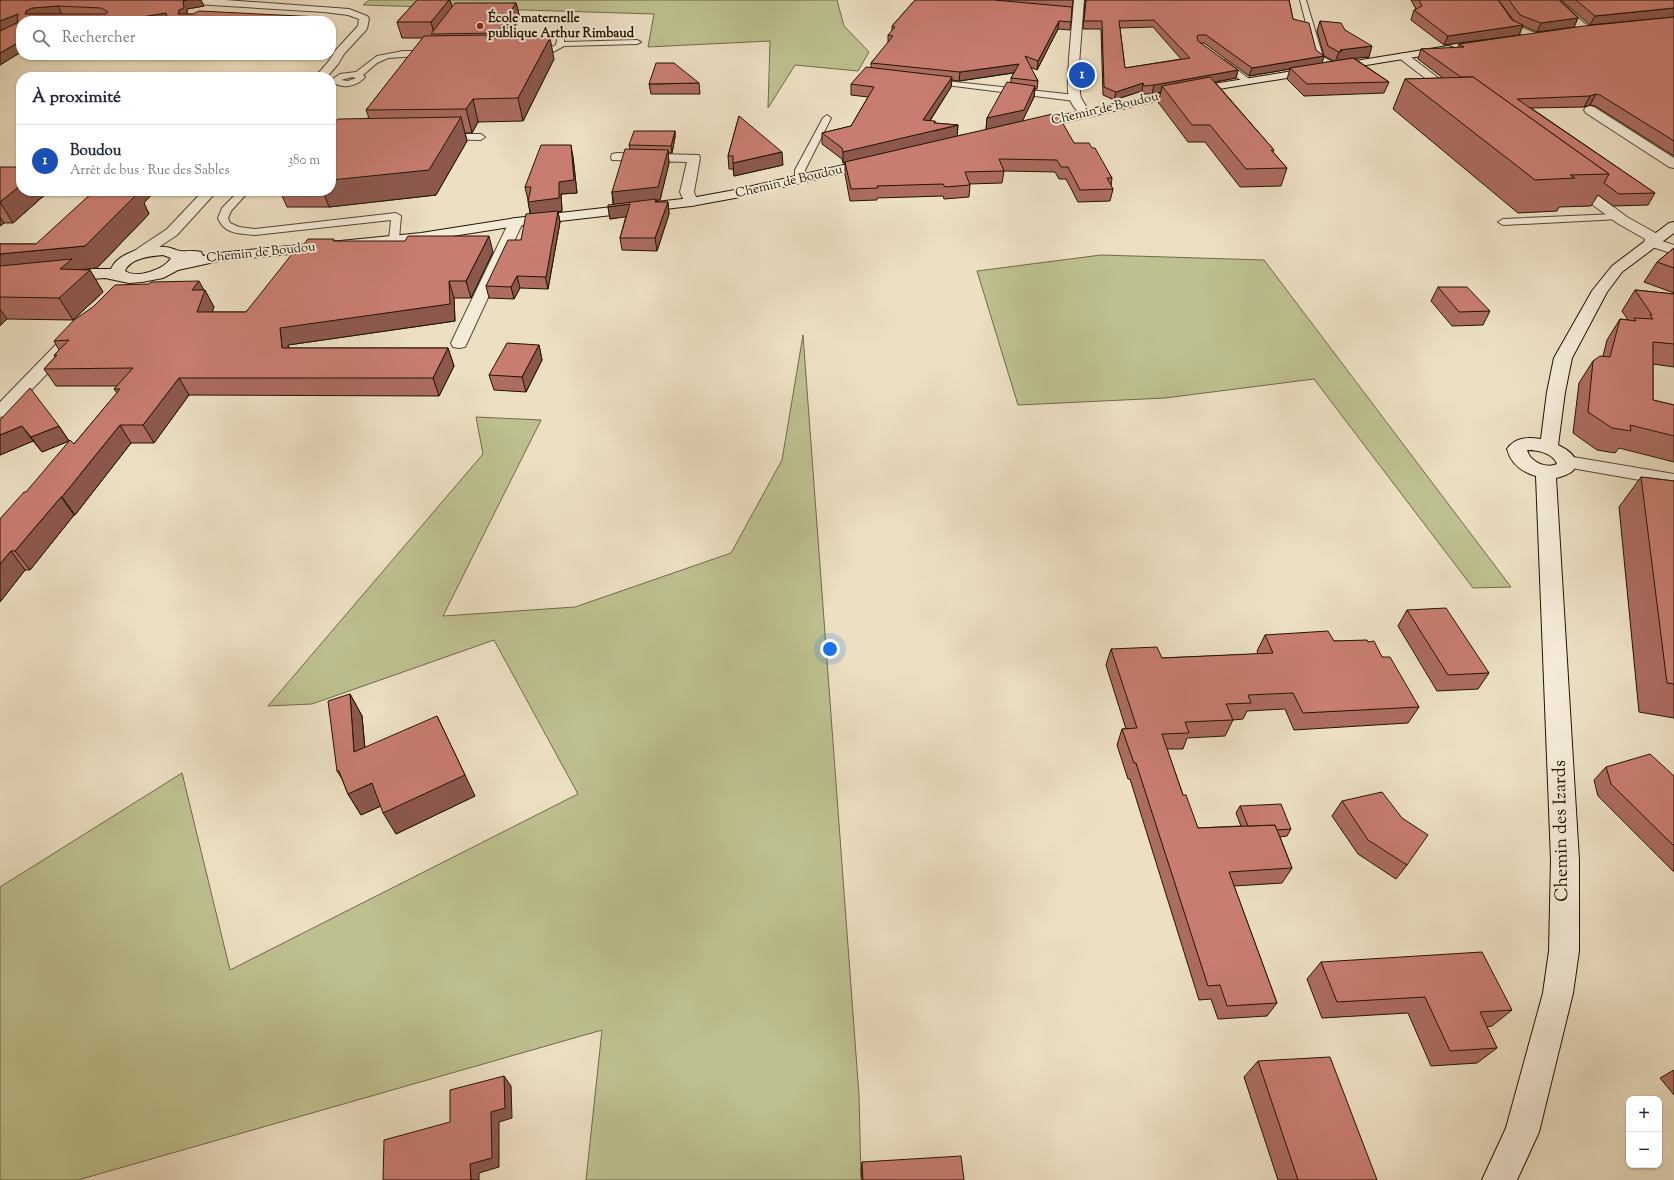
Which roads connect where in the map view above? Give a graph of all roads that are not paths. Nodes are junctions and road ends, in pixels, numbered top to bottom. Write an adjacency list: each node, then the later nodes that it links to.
1 (179, 0): 6 (street)
2 (1079, 0): 30 (street)
3 (1303, 0): 21 (lane)
4 (1492, 0): 11 (lane)
5 (1554, 0): 9 (street)
6 (229, 2): 7 (street); 19 (street)
7 (207, 12)
8 (1598, 27): 9 (street)
9 (1587, 28): 10 (street)
10 (1572, 31)
11 (1538, 36): 12 (street)
12 (1512, 40)
13 (638, 42): 16 (lane)
14 (1458, 48): 18 (street, Chemin de Boudou)
15 (441, 53): 23 (lane)
16 (518, 53)
17 (1212, 56): 28 (lane)
18 (1403, 56): 21 (street, Chemin de Boudou); 31 (street)
19 (336, 58)
20 (335, 60): 22 (street)
21 (1335, 67): 28 (street, Chemin de Boudou)
22 (325, 72)
23 (357, 75): 25 (lane); 29 (lane)
24 (336, 76): 25 (lane)
25 (343, 76): 26 (lane)
26 (336, 79)
27 (924, 81): 30 (lane)
28 (1248, 81): 33 (street, Chemin de Boudou)
29 (336, 82)
30 (1075, 98): 33 (street)
31 (1466, 104)
32 (1590, 110): 40 (street)
33 (1088, 113): 35 (street, Chemin de Boudou)
34 (827, 118): 42 (lane)
35 (1022, 128)
36 (434, 137): 37 (lane)
37 (481, 137)
38 (617, 157): 45 (street)
39 (886, 159): 42 (street, Chemin de Boudou)
40 (1674, 164)
41 (1559, 173): 46 (street)
42 (803, 179): 45 (street, Chemin de Boudou)
43 (205, 196): 50 (street)
44 (239, 196): 51 (lane)
45 (691, 202): 47 (street, Chemin de Boudou)
46 (1616, 217): 48 (lane); 52 (street)
47 (516, 222): 51 (street, Chemin de Boudou); 60 (street)
48 (1503, 222)
49 (1674, 226): 52 (street, Chemin des Izards)
50 (172, 232): 54 (street); 55 (street)
51 (394, 235): 55 (street, Chemin de Boudou)
52 (1654, 241): 53 (street); 62 (street, Chemin des Izards)
53 (1674, 250)
54 (133, 257): 55 (street); 56 (street); 58 (street)
55 (173, 258): 58 (street)
56 (66, 276): 57 (street); 58 (street)
57 (46, 278)
58 (123, 283)
59 (90, 324): 61 (street)
60 (459, 343)
61 (0, 412)
62 (1554, 460): 63 (street); 64 (street, Chemin des Izards)
63 (1674, 480)
64 (1499, 1180)

